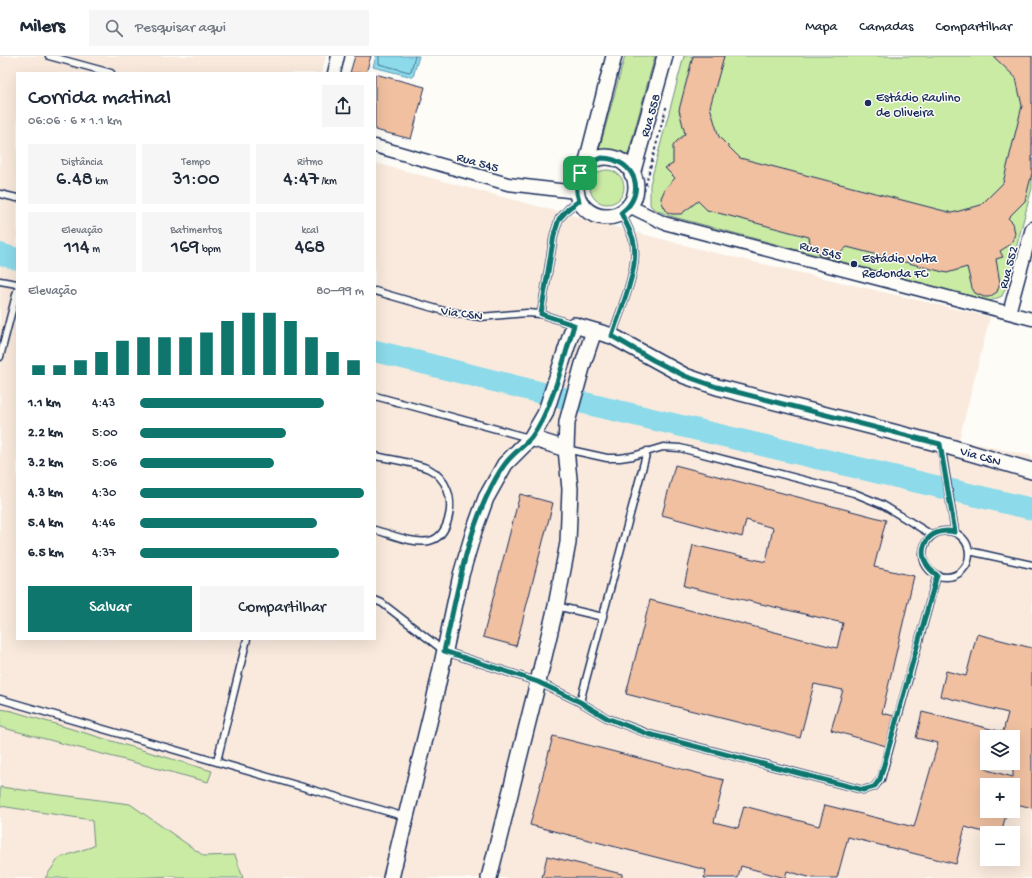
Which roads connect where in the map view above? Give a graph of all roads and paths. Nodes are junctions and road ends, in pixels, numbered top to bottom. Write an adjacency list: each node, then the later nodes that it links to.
1 (49, 56): 5 (lane)
2 (338, 56): 6 (street)
3 (614, 56): 9 (street)
4 (665, 56): 10 (street, Rua 558)
5 (107, 72)
6 (334, 72)
7 (668, 101): 11 (path)
8 (376, 146): 13 (street, Rua 545)
9 (586, 165): 10 (street); 13 (street)
10 (632, 174): 15 (street)
11 (644, 191)
12 (0, 194): 14 (lane)
13 (578, 197): 15 (street); 22 (lane)
14 (16, 198)
15 (625, 209): 21 (street, Rua 545); 26 (lane)
16 (1032, 228): 21 (street, Rua 552)
17 (0, 281): 18 (lane)
18 (16, 284)
19 (376, 291): 22 (lane, Via CSN)
20 (16, 295): 27 (lane)
21 (1009, 313): 23 (street, Rua 545)
22 (541, 314): 24 (lane, Via CSN)
23 (1032, 319)
24 (574, 325): 25 (street, Via CSN); 29 (street)
25 (594, 331): 26 (street, Via CSN); 31 (street)
26 (612, 336): 30 (street, Via CSN)
27 (0, 357)
28 (376, 396): 29 (lane)
29 (531, 438): 31 (street); 45 (street)
30 (940, 444): 34 (street, Via CSN); 36 (lane)
31 (566, 449): 32 (lane); 42 (street)
32 (647, 451): 37 (lane); 43 (lane)
33 (376, 456): 35 (lane)
34 (1032, 470)
35 (376, 530)
36 (955, 532): 37 (lane); 38 (lane)
37 (932, 535): 40 (lane)
38 (969, 551): 39 (lane); 40 (lane)
39 (1032, 565)
40 (937, 575): 48 (lane)
41 (376, 600): 45 (lane)
42 (556, 606): 43 (lane); 46 (street)
43 (603, 617): 48 (lane)
44 (248, 640): 49 (lane)
45 (444, 651): 46 (lane); 50 (street)
46 (538, 682): 48 (lane); 52 (street)
47 (0, 699): 49 (lane)
48 (580, 702)
49 (217, 761): 50 (lane)
50 (406, 817): 51 (street)
51 (391, 878)
52 (489, 878)

